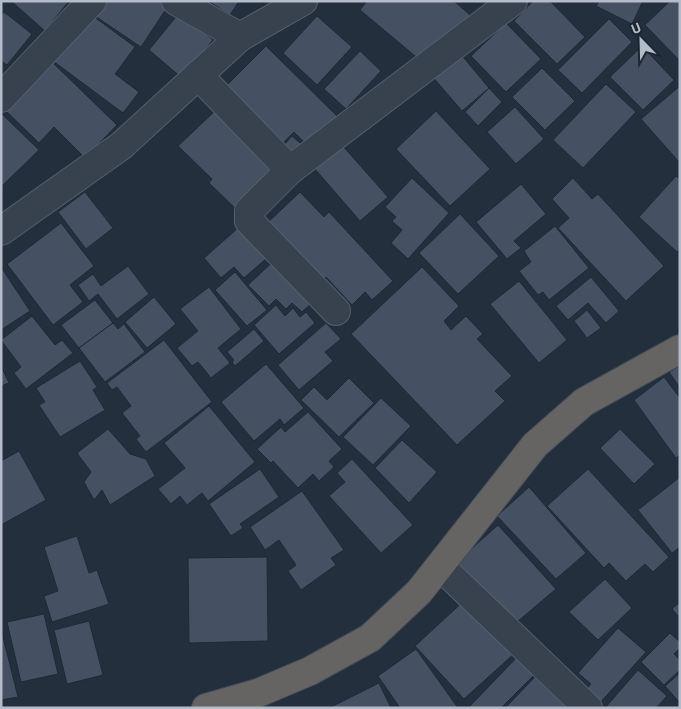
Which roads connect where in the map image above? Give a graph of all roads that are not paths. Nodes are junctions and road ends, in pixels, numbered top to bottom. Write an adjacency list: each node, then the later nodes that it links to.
1 (92, 1): 7 (street)
2 (176, 1): 5 (street)
3 (303, 1): 5 (street)
4 (513, 1): 8 (street)
5 (240, 37): 6 (street)
6 (198, 75): 8 (street); 9 (street)
7 (1, 98)
8 (290, 170): 10 (street)
9 (5, 221)
10 (336, 311)
11 (680, 349): 12 (highway)
12 (440, 566): 13 (highway); 14 (street)
13 (206, 708)
14 (588, 708)

